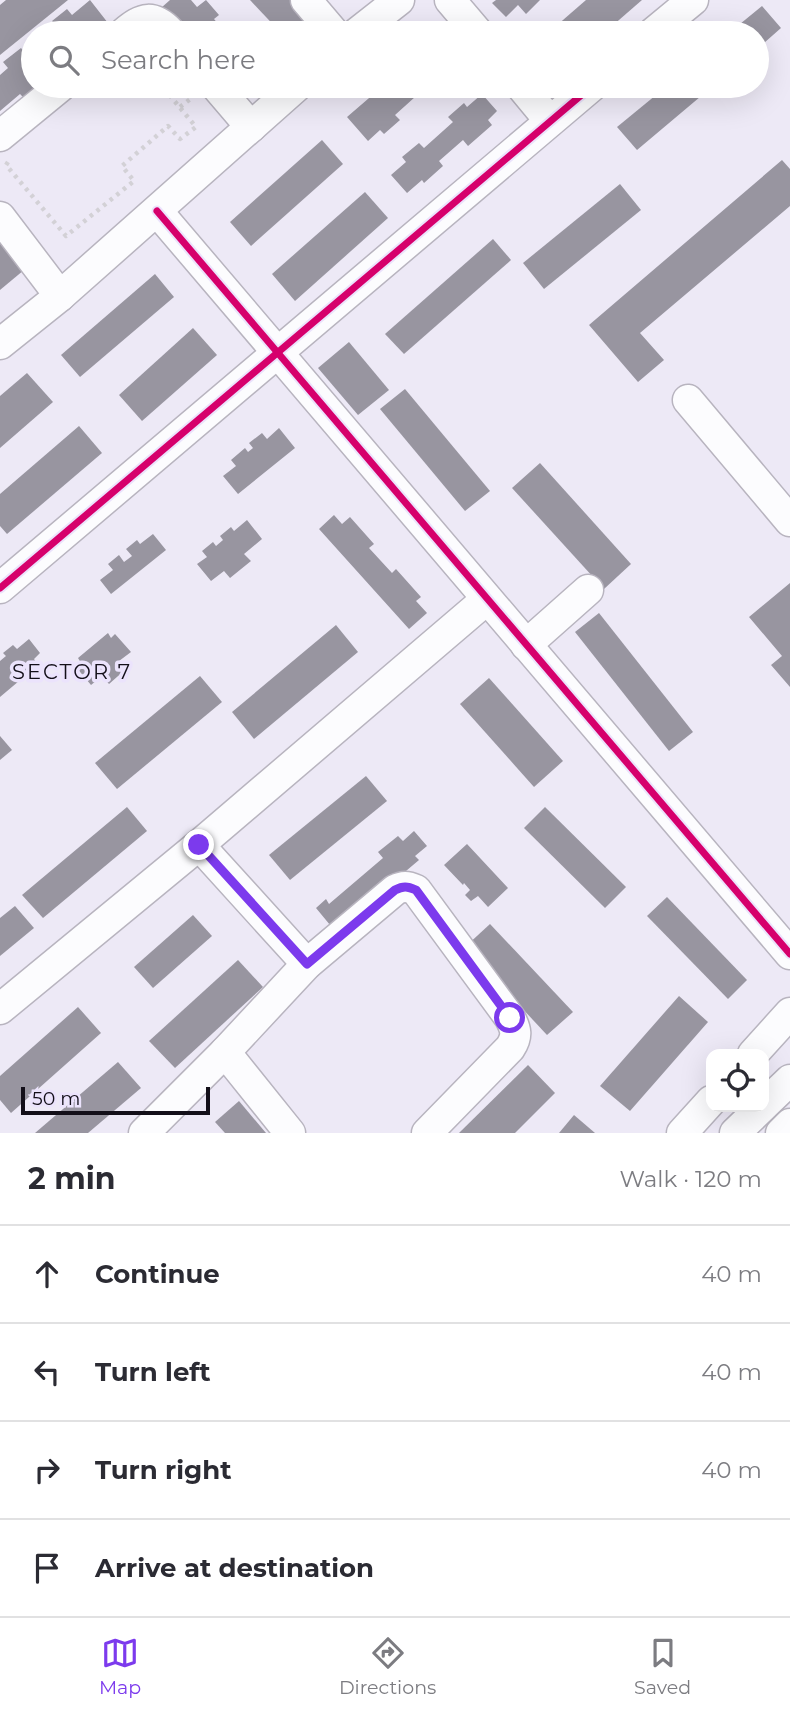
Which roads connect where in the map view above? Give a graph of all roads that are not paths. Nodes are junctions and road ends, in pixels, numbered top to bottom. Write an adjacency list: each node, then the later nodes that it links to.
1 (306, 0): 7 (street)
2 (399, 0): 8 (street)
3 (450, 0): 9 (street)
4 (693, 0): 10 (street)
5 (130, 18): 6 (street)
6 (156, 21)
7 (324, 21)
8 (372, 21)
9 (468, 21)
10 (668, 21)
11 (50, 98): 18 (street)
12 (226, 98): 17 (street)
13 (284, 98): 17 (street)
14 (531, 98): 16 (street)
15 (578, 98): 16 (street)
16 (550, 121): 23 (street)
17 (251, 127): 19 (street)
18 (8, 146)
19 (157, 211): 21 (street); 23 (street)
20 (0, 217): 21 (street)
21 (60, 296): 22 (street)
22 (0, 344)
23 (278, 353): 26 (street); 28 (street)
24 (688, 400): 25 (street)
25 (790, 521)
26 (2, 584)
27 (588, 590): 29 (street)
28 (487, 599): 29 (street); 30 (street)
29 (526, 645): 31 (street)
30 (199, 845): 32 (street); 33 (street)
31 (790, 954)
32 (307, 964): 36 (street); 44 (street)
33 (0, 1009)
34 (790, 1013): 35 (street)
35 (758, 1049)
36 (225, 1052): 42 (street); 43 (street)
37 (790, 1080): 38 (street)
38 (769, 1100)
39 (706, 1107): 45 (street)
40 (757, 1112): 46 (street)
41 (790, 1124): 47 (street)
42 (144, 1133)
43 (290, 1133)
44 (427, 1133)
45 (682, 1133)
46 (735, 1133)
47 (781, 1133)

